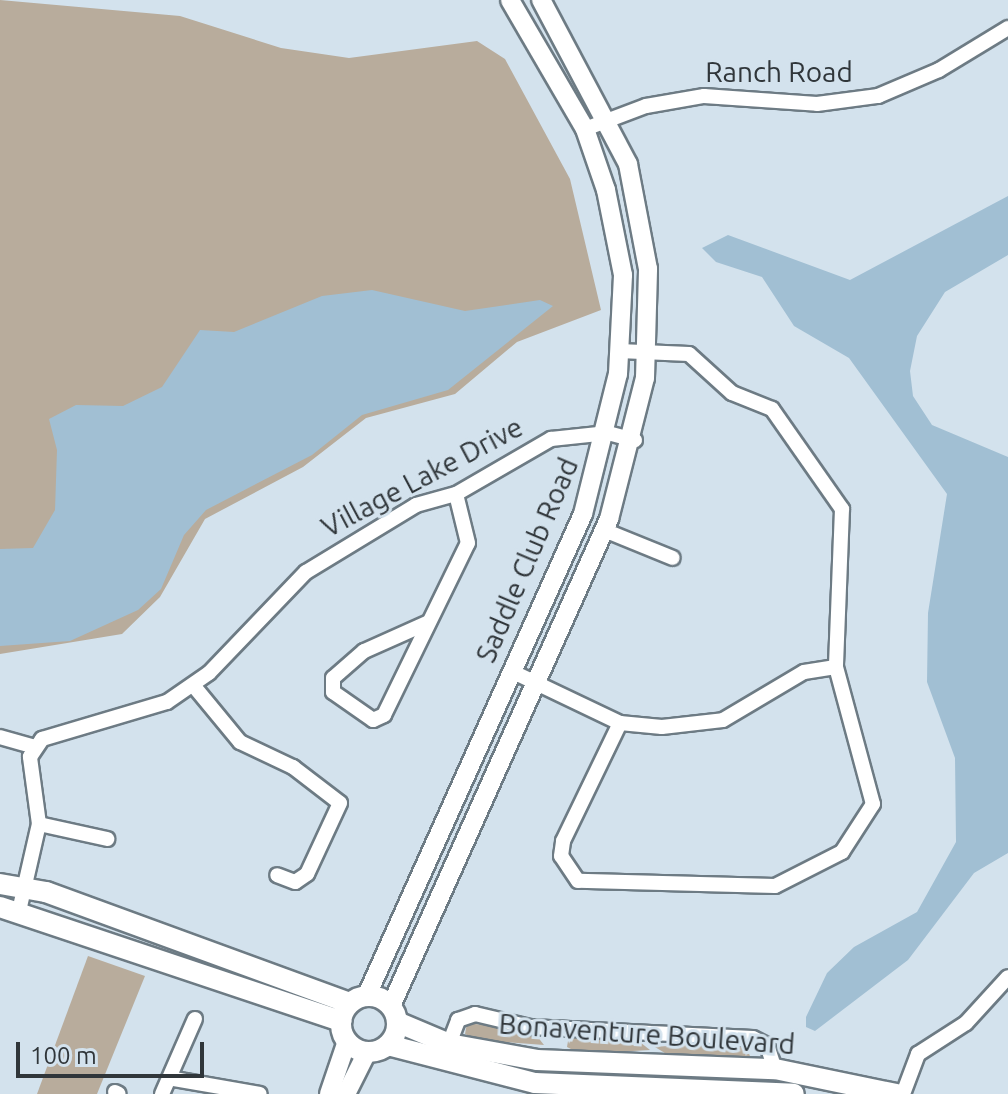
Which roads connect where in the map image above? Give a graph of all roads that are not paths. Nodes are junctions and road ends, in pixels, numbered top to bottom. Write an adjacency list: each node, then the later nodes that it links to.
1 (510, 0): 5 (street, Saddle Club Road)
2 (541, 0): 4 (street, Saddle Club Road)
3 (1008, 28): 4 (street, Ranch Road)
4 (610, 120): 5 (street, Ranch Road); 7 (street, Saddle Club Road)
5 (585, 129): 6 (street, Saddle Club Road)
6 (619, 351): 7 (street); 8 (street, Saddle Club Road)
7 (646, 351): 9 (street, Saddle Club Road); 14 (street)
8 (608, 433): 9 (street, Village Lake Drive); 10 (street, Village Lake Drive); 15 (street, Saddle Club Road)
9 (635, 440): 11 (street, Saddle Club Road)
10 (456, 494): 13 (street); 17 (street, Village Lake Drive)
11 (604, 530): 12 (street); 16 (street, Saddle Club Road)
12 (673, 558)
13 (427, 623): 13 (street)
14 (836, 667): 18 (street); 18 (street)
15 (511, 671): 16 (street); 29 (street, Saddle Club Road)
16 (536, 683): 18 (street); 28 (street, Saddle Club Road)
17 (193, 685): 20 (street, Village Lake Drive); 23 (street)
18 (620, 723)
19 (0, 737): 20 (street)
20 (35, 747): 21 (street)
21 (39, 824): 22 (street); 25 (street)
22 (107, 839)
23 (277, 875)
24 (0, 884): 25 (main road)
25 (26, 887): 26 (street); 29 (main road)
26 (10, 909): 29 (main road)
27 (1008, 977): 42 (street)
28 (394, 1014): 29 (main road, Bonaventure Boulevard); 31 (main road, Bonaventure Boulevard); 32 (main road)
29 (351, 1015): 33 (main road); 38 (street, Saddle Club Road)
30 (195, 1019): 35 (street)
31 (449, 1044): 34 (main road, Bonaventure Boulevard); 34 (street)
32 (388, 1045): 33 (main road); 40 (main road, Bonaventure Boulevard)
33 (367, 1052): 39 (street)
34 (775, 1069): 41 (main road, Bonaventure Boulevard)
35 (174, 1079): 36 (street); 37 (street)
36 (162, 1094)
37 (260, 1094)
38 (329, 1094)
39 (346, 1094)
40 (794, 1094)
41 (896, 1094)
42 (903, 1094)

